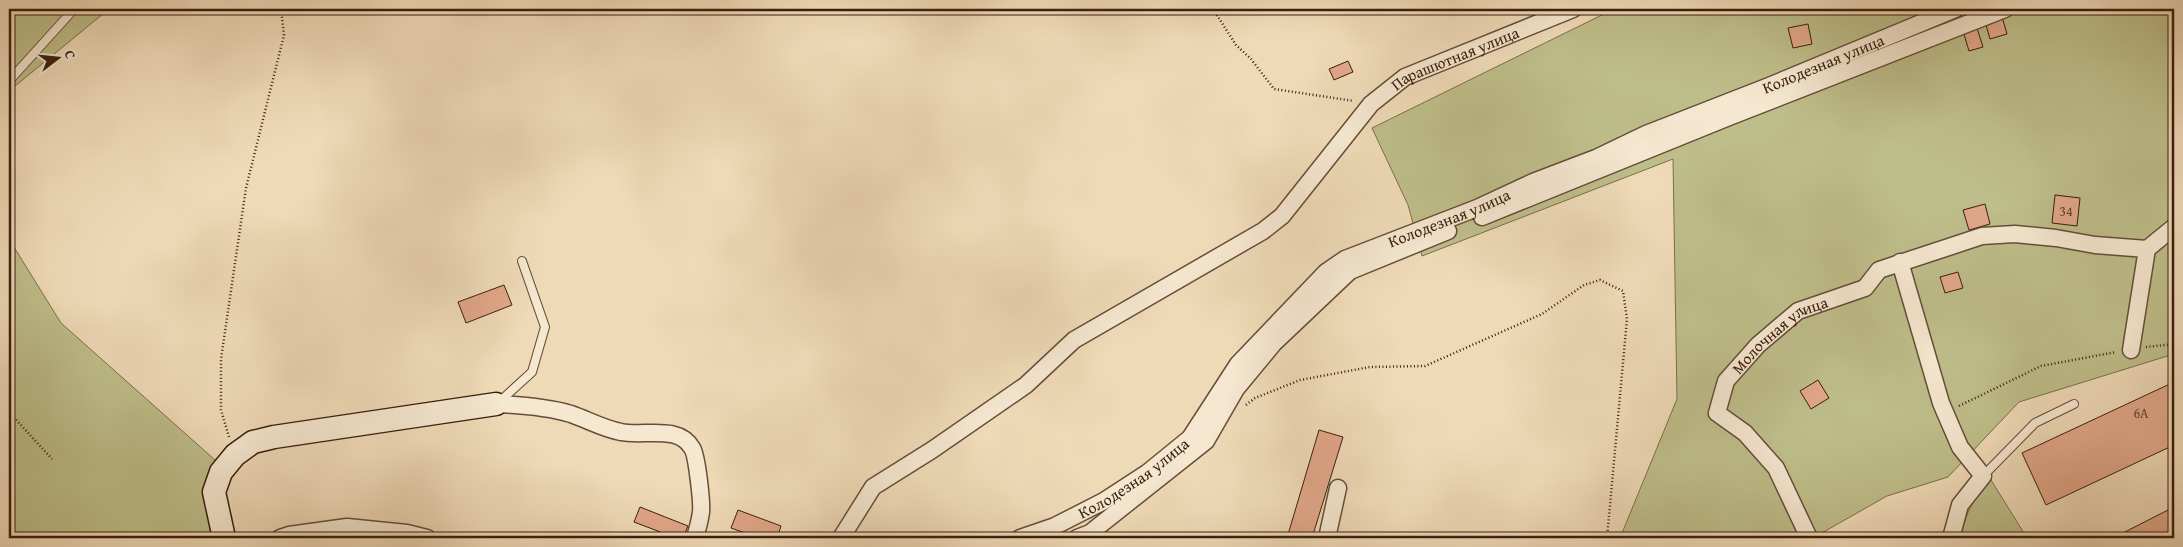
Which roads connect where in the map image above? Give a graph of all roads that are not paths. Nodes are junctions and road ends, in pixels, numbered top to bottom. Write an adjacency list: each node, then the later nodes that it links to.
1 (74, 9): 5 (lane)
2 (1573, 9): 19 (street, Парашютная улица)
3 (1955, 9): 20 (street, Колодезная улица)
4 (2005, 9): 21 (street, Колодезная улица)
5 (9, 81)
6 (2174, 227): 7 (street)
7 (2147, 249): 9 (street, Молочная улица); 10 (street)
8 (522, 261): 11 (lane)
9 (1900, 262): 13 (street); 23 (street, Молочная улица)
10 (2130, 350)
11 (496, 404): 15 (street); 18 (street)
12 (2074, 404): 13 (lane)
13 (1983, 476): 24 (street)
14 (1338, 488): 22 (street)
15 (224, 538)
16 (280, 538): 17 (street)
17 (427, 538)
18 (696, 538)
19 (840, 538)
20 (1020, 538)
21 (1077, 538)
22 (1327, 538)
23 (1809, 538)
24 (1951, 538)

